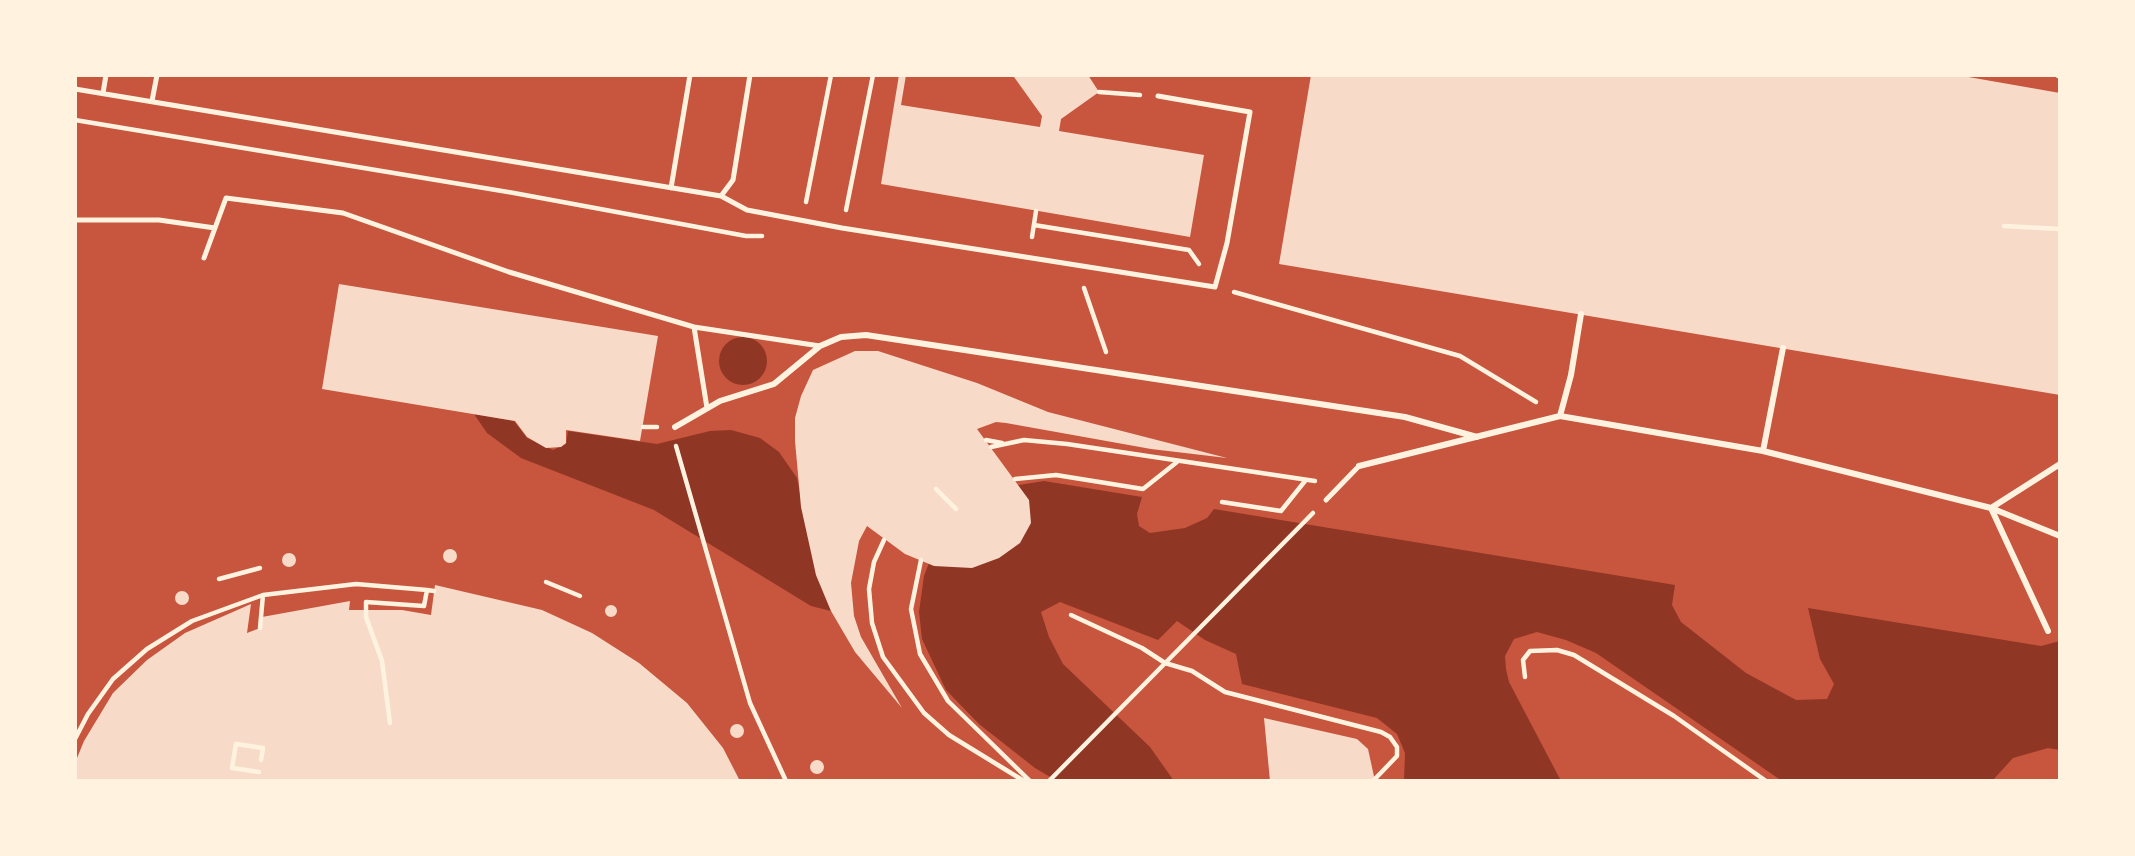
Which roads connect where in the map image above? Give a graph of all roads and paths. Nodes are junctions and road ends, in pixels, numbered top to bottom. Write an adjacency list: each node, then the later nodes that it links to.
1 (106, 75): 9 (lane)
2 (156, 75): 11 (lane)
3 (690, 75): 13 (lane)
4 (750, 75): 14 (lane)
5 (831, 75): 17 (path)
6 (873, 75): 20 (path)
7 (75, 89): 9 (lane)
8 (1099, 92): 10 (path)
9 (103, 93): 11 (lane)
10 (1158, 96): 24 (lane)
11 (152, 101): 13 (lane)
12 (75, 120): 17 (path)
13 (671, 188): 14 (lane)
14 (721, 196): 17 (lane)
15 (1036, 211): 24 (path)
16 (76, 220): 19 (lane)
17 (803, 220): 20 (lane)
18 (2004, 226): 21 (path)
19 (215, 228): 22 (lane); 26 (lane)
20 (842, 228): 23 (lane)
21 (2060, 229)
22 (204, 258)
23 (1076, 266): 24 (lane); 29 (path)
24 (1215, 287): 31 (path)
25 (1581, 314): 31 (street)
26 (694, 327): 27 (lane); 30 (lane)
27 (820, 346): 29 (street); 30 (street)
28 (1783, 348): 38 (street)
29 (1114, 373): 33 (street)
30 (707, 408): 32 (street)
31 (1560, 416): 33 (street); 38 (street)
32 (675, 427)
33 (1477, 437): 41 (street)
34 (986, 440): 36 (path)
35 (674, 442): 69 (path)
36 (1003, 443): 37 (path); 39 (path)
37 (991, 447)
38 (1763, 451): 48 (street)
39 (1177, 461): 42 (path); 43 (path)
40 (2060, 464): 48 (street)
41 (1359, 467): 44 (lane)
42 (1015, 479)
43 (1306, 480): 44 (path); 47 (path)
44 (1341, 485): 46 (lane)
45 (936, 489): 49 (path)
46 (1326, 500): 63 (path)
47 (1222, 502)
48 (1991, 508): 50 (street); 62 (street)
49 (956, 509)
50 (2060, 536)
51 (884, 540): 70 (path)
52 (921, 560): 71 (path)
53 (260, 568): 54 (path)
54 (219, 579)
55 (546, 582): 59 (path)
56 (427, 590): 57 (path); 58 (path); 65 (path)
57 (434, 591)
58 (263, 595): 61 (path); 66 (path)
59 (580, 596)
60 (1070, 615): 63 (path)
61 (260, 628)
62 (2048, 631)
63 (1165, 663): 72 (path); 73 (path)
64 (1524, 677): 74 (path)
65 (390, 723)
66 (75, 739)
67 (261, 760): 68 (path)
68 (258, 772)
69 (786, 781)
70 (1024, 781)
71 (1030, 781)
72 (1049, 781)
73 (1373, 781)
74 (1766, 781)

